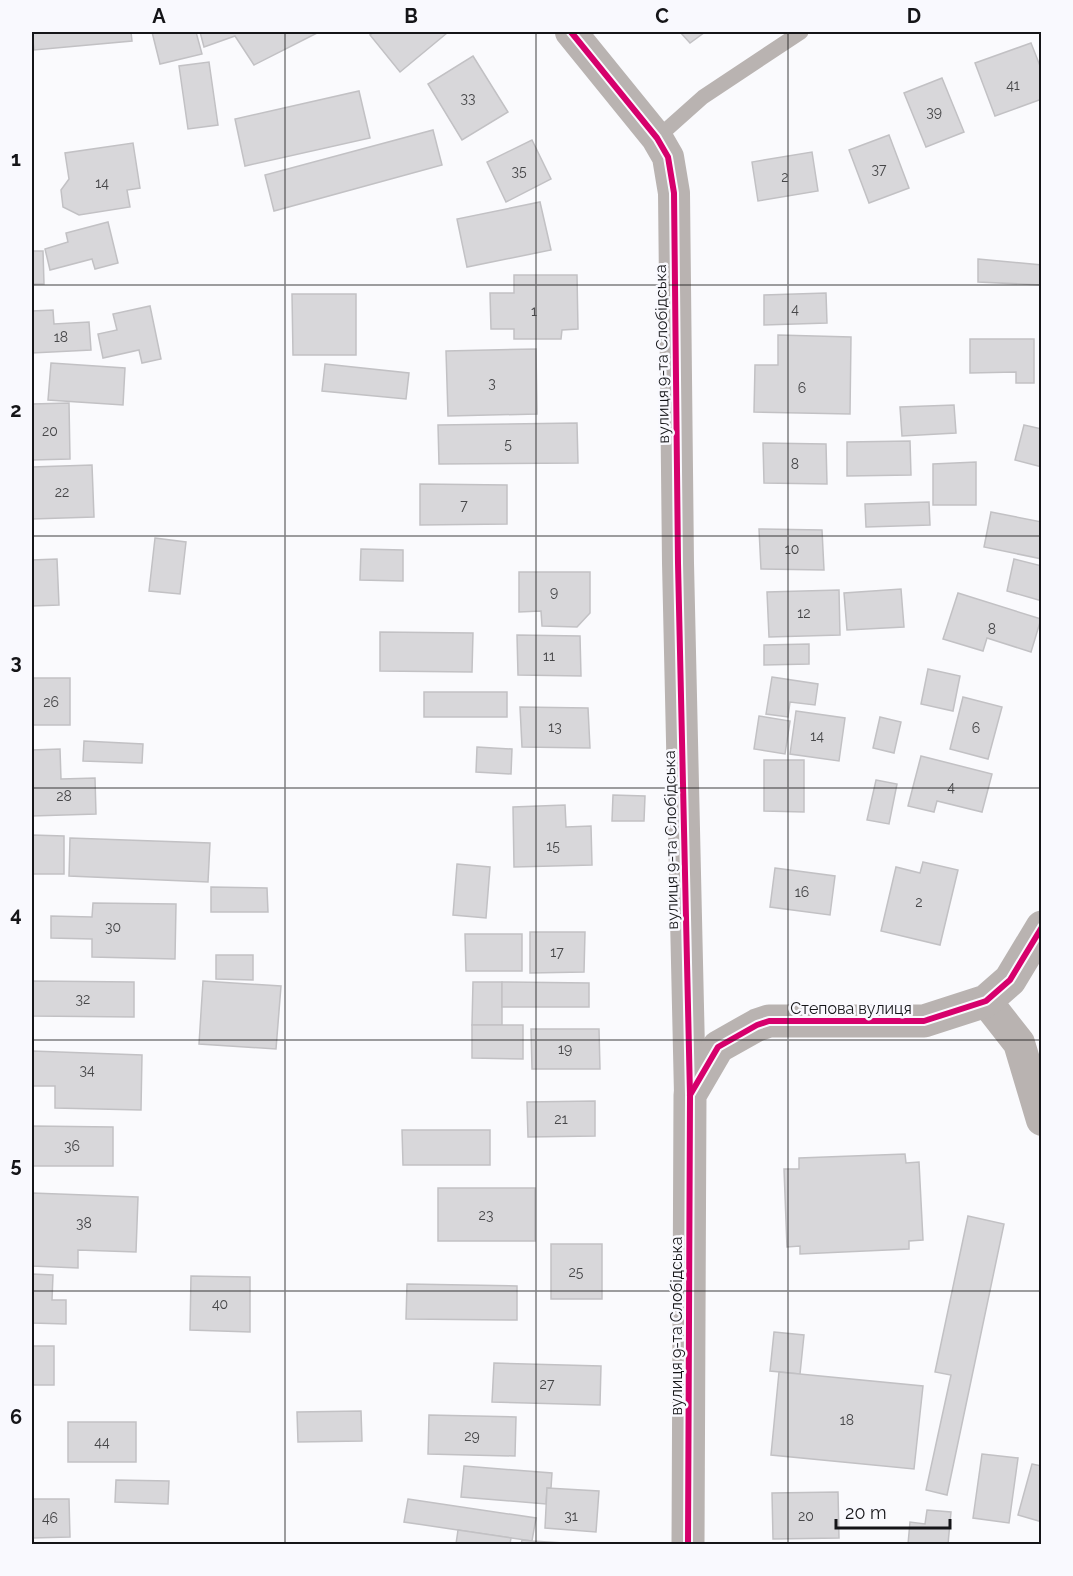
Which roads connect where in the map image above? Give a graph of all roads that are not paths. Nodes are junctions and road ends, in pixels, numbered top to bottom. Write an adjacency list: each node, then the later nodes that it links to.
1 (571, 32): 3 (street, вулиця 9-та Слобідська)
2 (801, 32): 3 (lane)
3 (657, 138): 6 (street, вулиця 9-та Слобідська)
4 (1041, 927): 5 (street, Степова вулиця)
5 (986, 1001): 6 (street, Степова вулиця); 7 (street)
6 (690, 1095): 8 (street, вулиця 9-та Слобідська)
7 (1041, 1120)
8 (688, 1545)

